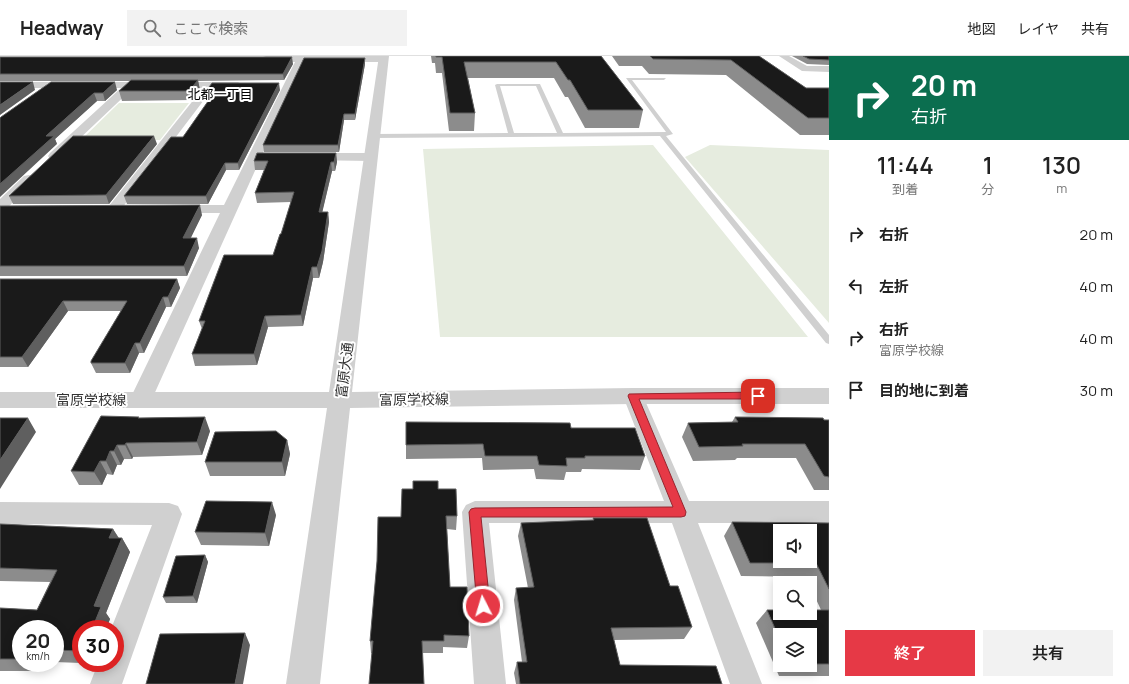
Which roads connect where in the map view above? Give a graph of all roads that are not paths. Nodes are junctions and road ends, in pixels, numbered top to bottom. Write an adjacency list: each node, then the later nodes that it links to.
1 (783, 56): 5 (street)
2 (301, 58): 3 (street); 4 (street); 17 (street)
3 (383, 58): 15 (street, 富原大通)
4 (253, 59)
5 (829, 69)
6 (664, 79): 14 (lane)
7 (0, 85): 11 (street)
8 (130, 85): 9 (street); 11 (street); 21 (street)
9 (210, 85): 10 (street); 22 (street)
10 (249, 85)
11 (49, 86): 12 (street)
12 (37, 95)
13 (561, 135): 14 (lane); 16 (lane); 16 (lane)
14 (662, 135): 28 (lane)
15 (373, 136): 16 (lane); 20 (street, 富原大通)
16 (512, 136)
17 (254, 157): 18 (street); 25 (street)
18 (269, 157)
19 (300, 157): 20 (street)
20 (370, 157): 33 (street, 富原大通)
21 (0, 209): 26 (street)
22 (114, 209): 23 (street); 27 (street)
23 (129, 209)
24 (160, 209): 25 (street)
25 (229, 209): 31 (street)
26 (15, 210)
27 (99, 210)
28 (829, 341)
29 (633, 396): 30 (street, 富原学校線); 33 (street, 富原学校線); 34 (street)
30 (829, 396)
31 (141, 399): 32 (street, 富原学校線); 33 (street, 富原学校線)
32 (0, 400)
33 (340, 401): 40 (street, 富原大通)
34 (681, 512): 35 (street); 41 (street); 42 (street)
35 (829, 512)
36 (0, 513): 37 (street)
37 (124, 634)
38 (110, 672): 39 (street)
39 (106, 684)
40 (303, 684)
41 (490, 684)
42 (746, 684)

